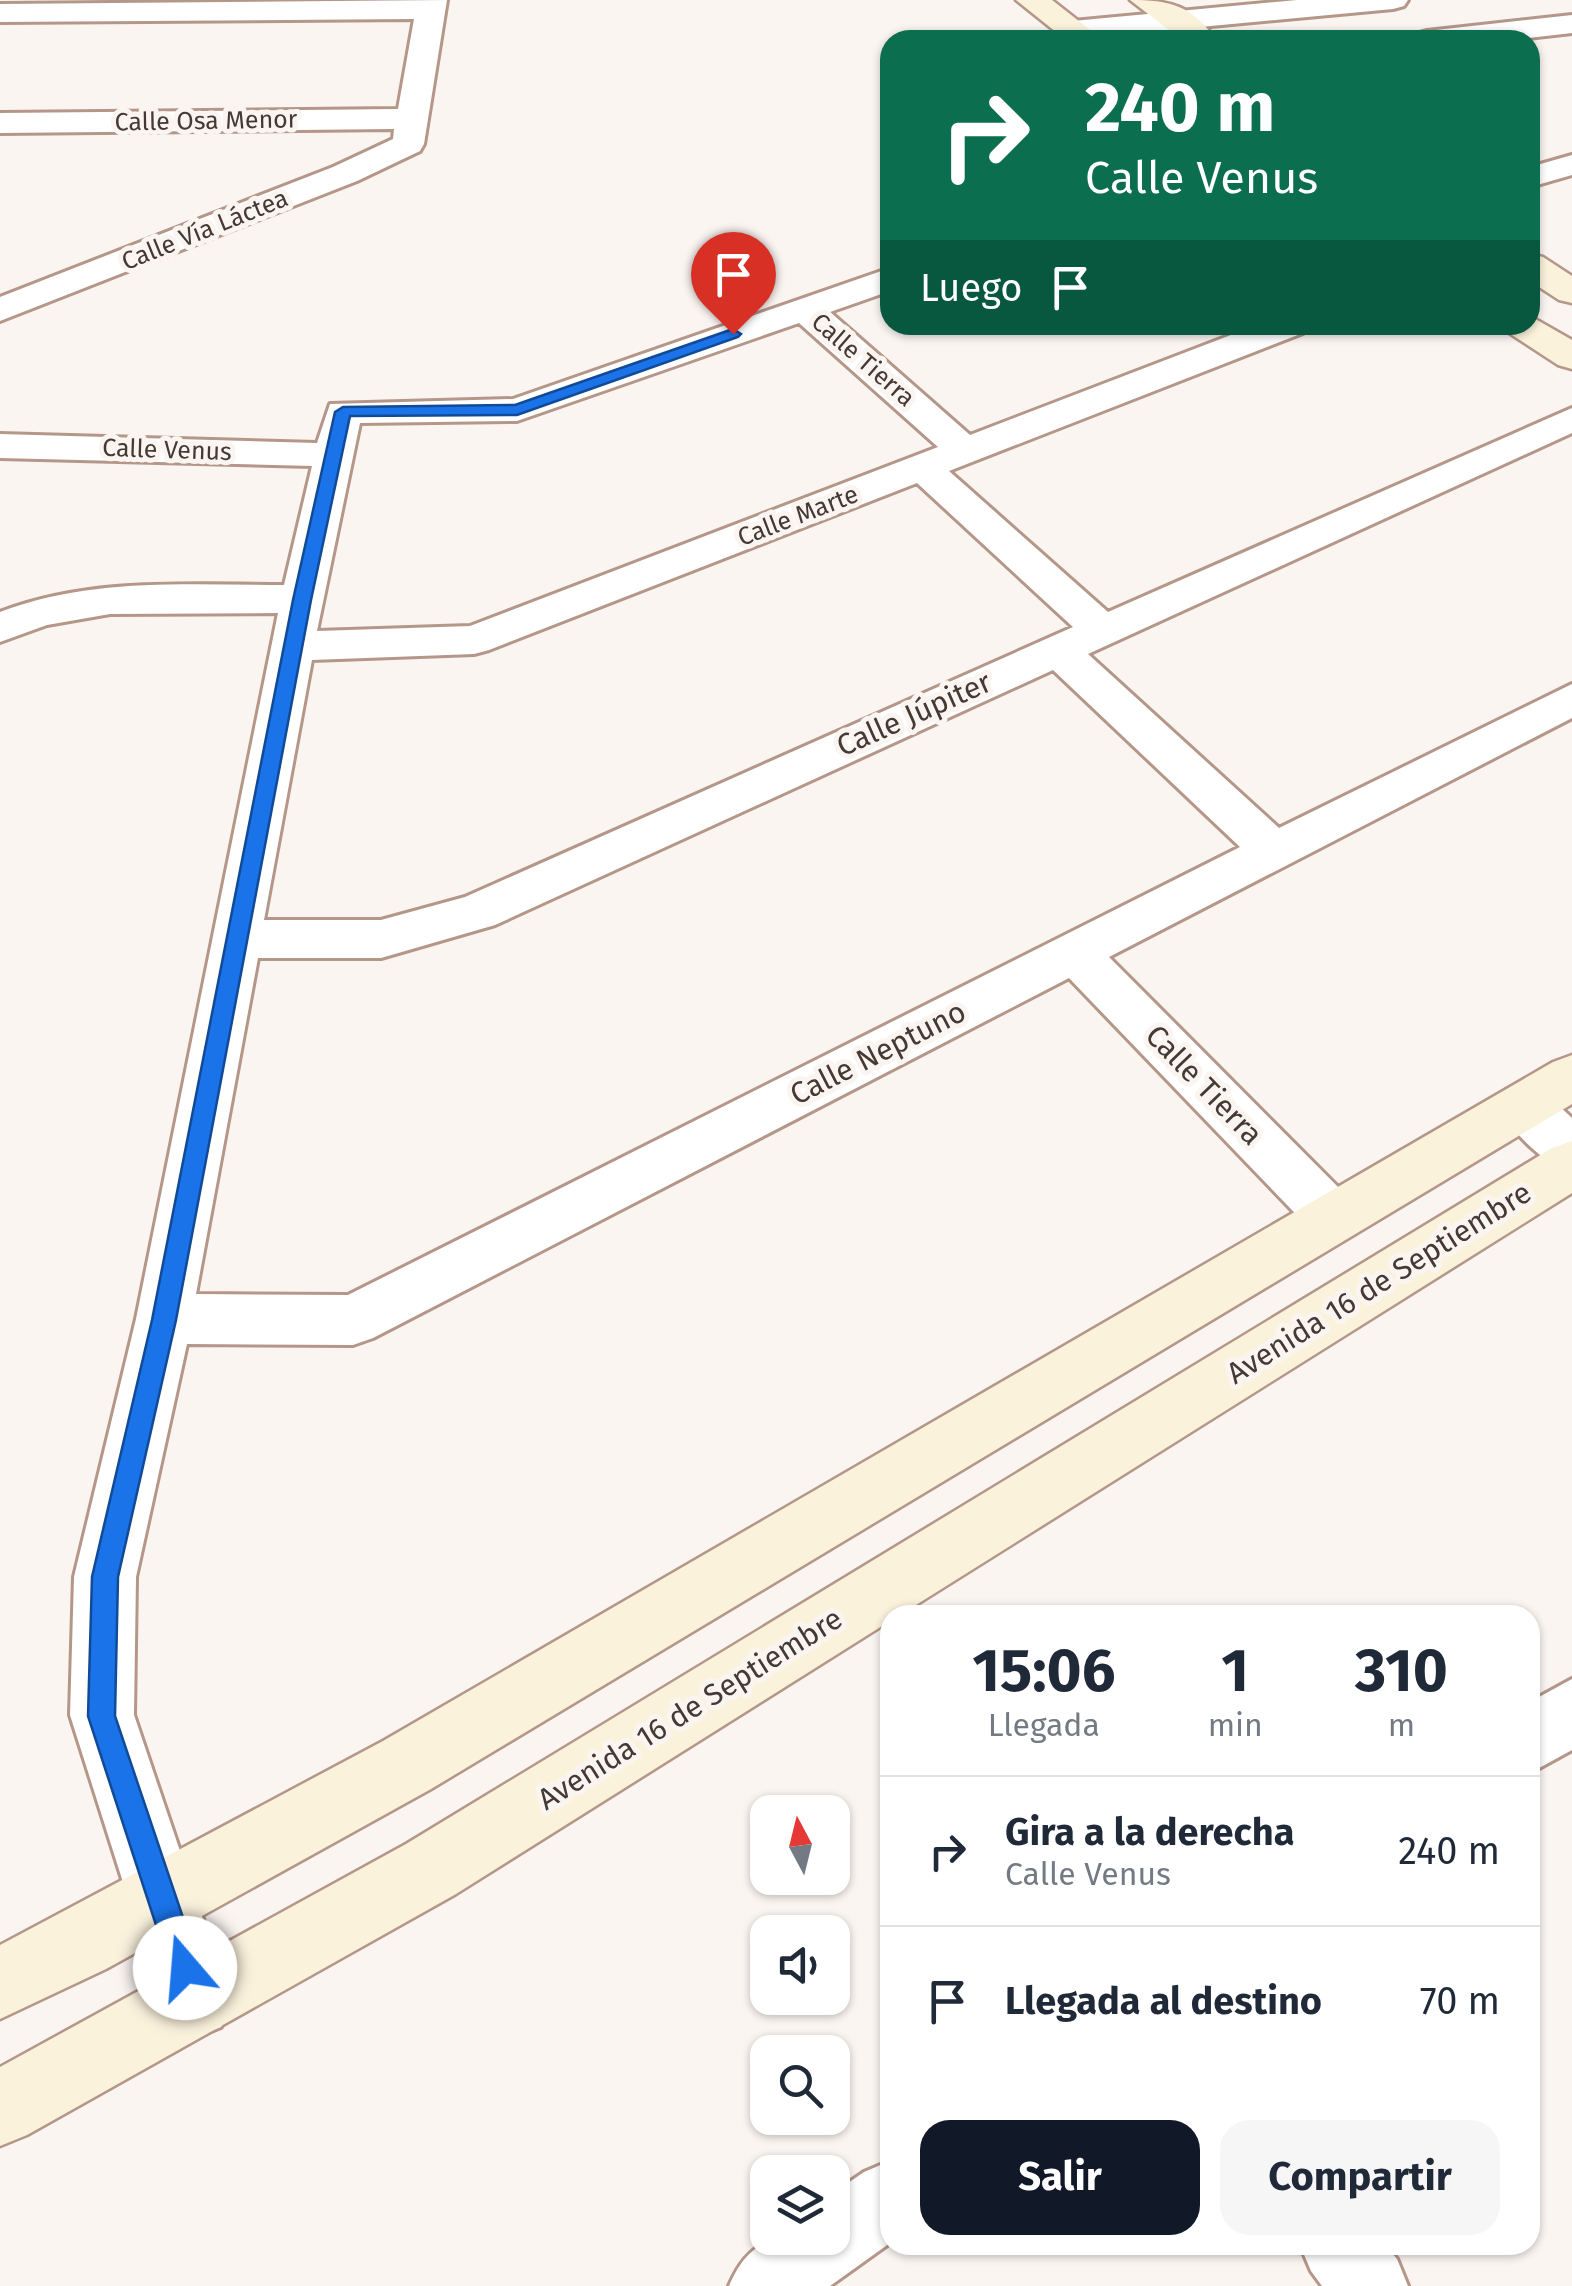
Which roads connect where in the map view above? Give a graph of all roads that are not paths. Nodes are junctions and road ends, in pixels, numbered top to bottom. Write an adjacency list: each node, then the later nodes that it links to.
1 (1032, 0): 7 (street)
2 (1146, 0): 8 (street)
3 (1394, 0): 9 (street)
4 (431, 5): 5 (street); 12 (street)
5 (0, 12)
6 (1572, 24): 10 (street)
7 (1073, 30)
8 (1189, 30)
9 (1197, 30)
10 (1517, 30)
11 (0, 123): 12 (street, Calle Osa Menor)
12 (410, 132): 19 (street, Calle Vía Láctea)
13 (1572, 165): 14 (street)
14 (1540, 175)
15 (1540, 272): 17 (street)
16 (880, 283): 18 (street, Calle Venus)
17 (1572, 292)
18 (805, 309): 24 (street, Calle Venus); 26 (street, Calle Tierra)
19 (0, 310)
20 (1264, 335): 26 (street, Calle Marte)
21 (1538, 335): 22 (street)
22 (1572, 357)
23 (1572, 419): 31 (street, Calle Júpiter)
24 (338, 433): 25 (street, Calle Venus); 30 (street)
25 (0, 446)
26 (966, 450): 27 (street, Calle Marte)
27 (923, 468): 30 (street, Calle Marte); 31 (street)
28 (0, 580): 29 (street)
29 (15, 621): 30 (street, Calle Marte)
30 (298, 623): 35 (street)
31 (1100, 629): 32 (street, Calle Júpiter)
32 (1057, 650): 34 (street); 35 (street, Calle Júpiter)
33 (1572, 699): 34 (street, Calle Neptuno)
34 (1273, 850): 36 (street, Calle Neptuno)
35 (240, 938): 41 (street)
36 (1075, 953): 40 (street, Calle Tierra); 41 (street, Calle Neptuno)
37 (1548, 1091): 38 (street); 40 (street)
38 (1572, 1152)
39 (1572, 1164): 46 (street, Avenida 16 de Septiembre)
40 (1332, 1216): 44 (street)
41 (164, 1320): 44 (street)
42 (1572, 1711): 43 (street)
43 (1540, 1734)
44 (163, 1900): 45 (street); 46 (street)
45 (0, 1983)
46 (196, 2002): 47 (street, Avenida 16 de Septiembre)
47 (0, 2108)
48 (880, 2205): 50 (street)
49 (1345, 2255): 51 (street)
50 (767, 2286)
51 (1370, 2286)

